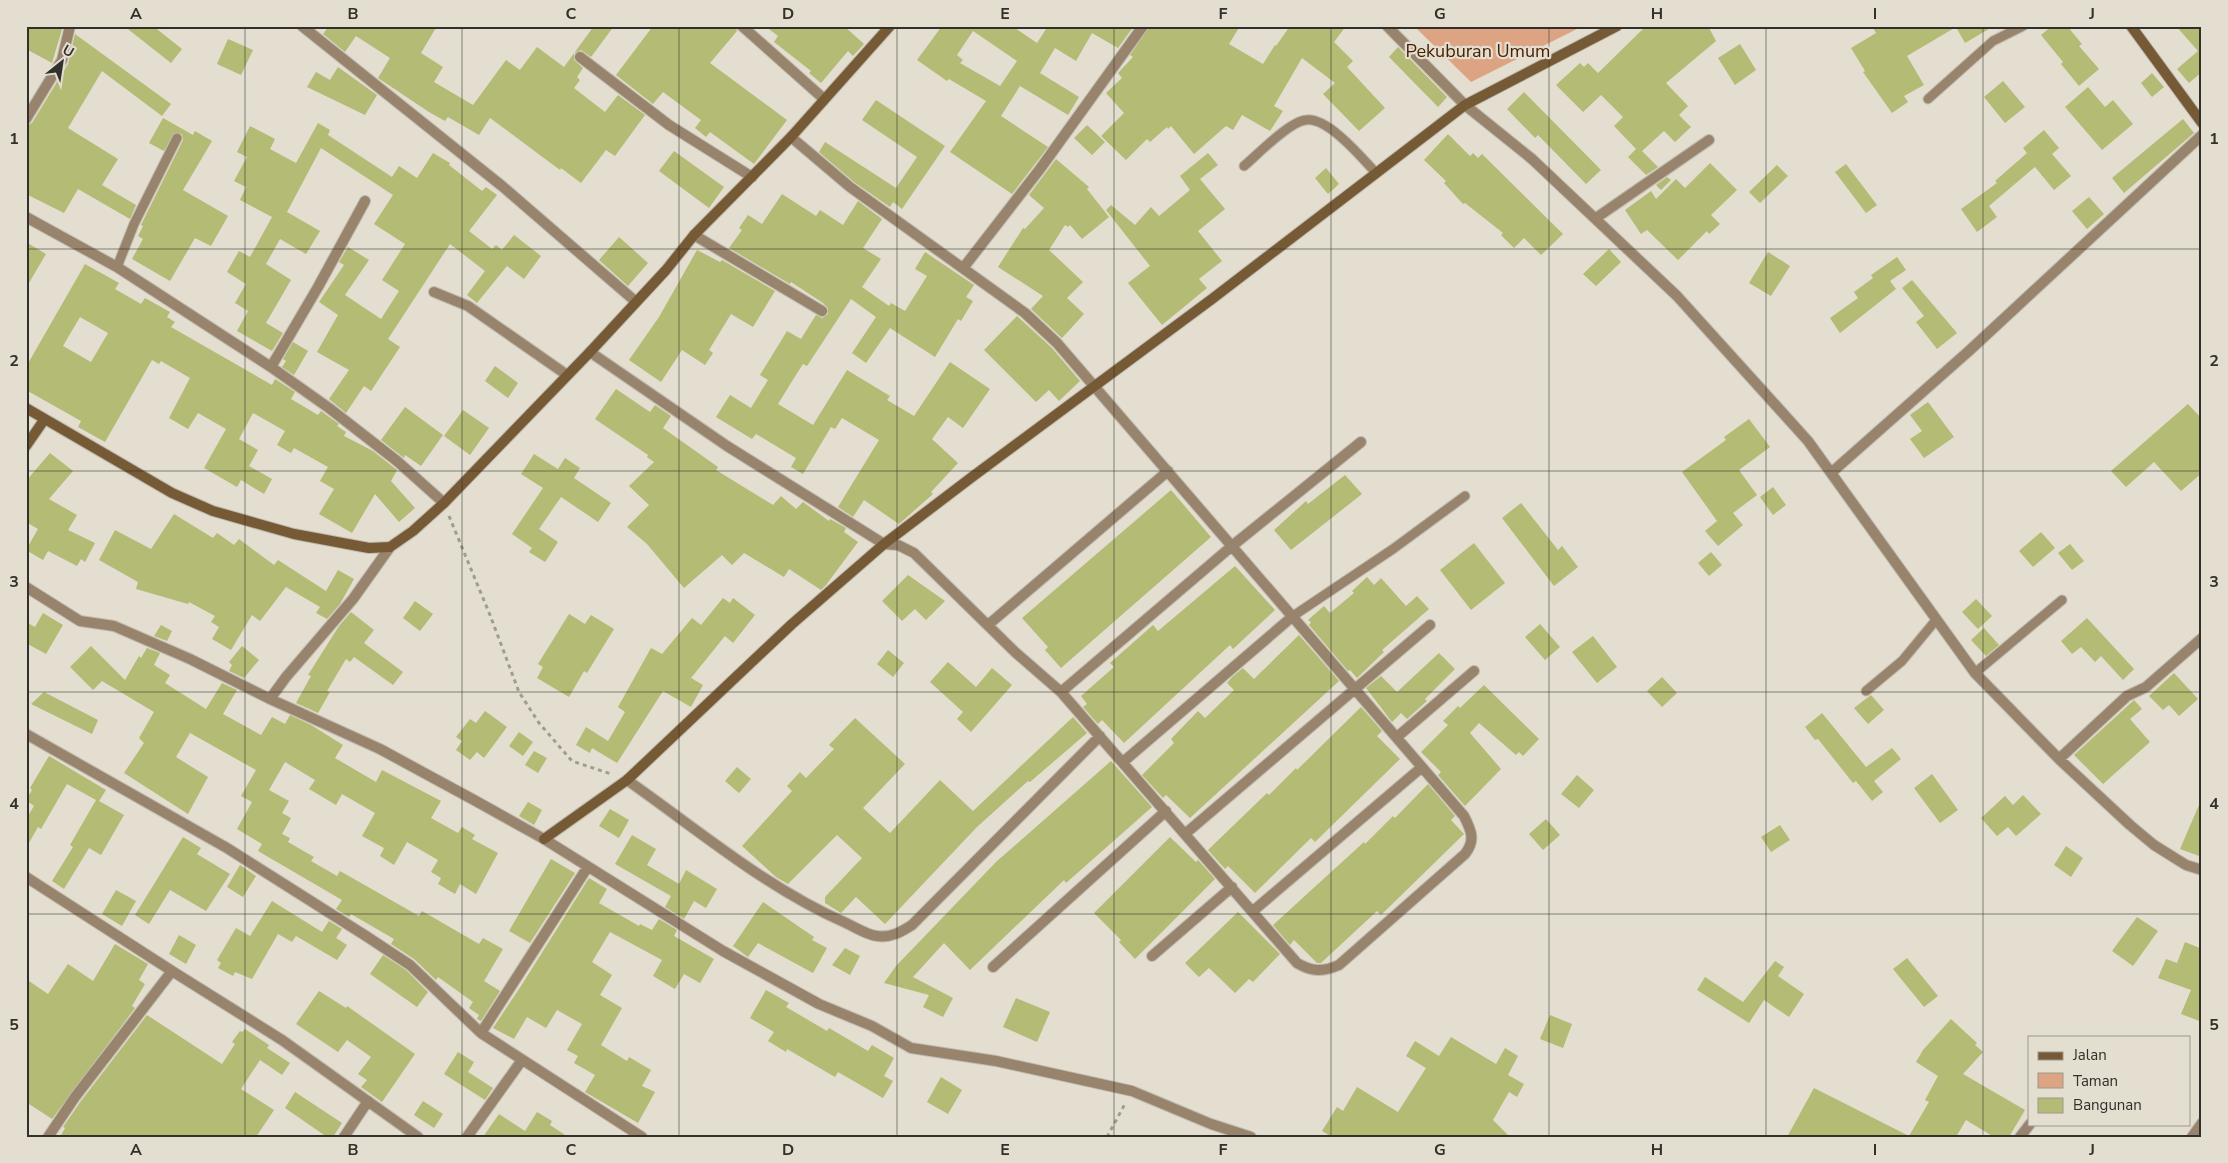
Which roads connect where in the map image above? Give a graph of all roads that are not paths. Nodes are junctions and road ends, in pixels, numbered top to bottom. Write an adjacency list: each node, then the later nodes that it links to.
1 (70, 26): 14 (street)
2 (302, 26): 30 (street)
3 (742, 26): 11 (street)
4 (890, 26): 11 (street)
5 (1143, 26): 28 (street)
6 (1617, 26): 13 (street)
7 (2023, 26): 12 (lane)
8 (2131, 26): 15 (street)
9 (1395, 28): 13 (street)
10 (580, 57): 22 (street)
11 (824, 99): 17 (street)
12 (1928, 99)
13 (1465, 105): 21 (street); 25 (street)
14 (26, 118)
15 (2202, 123)
16 (2202, 135): 41 (street)
17 (791, 137): 22 (street); 28 (street)
18 (177, 138): 27 (lane)
19 (1709, 140): 25 (street)
20 (1244, 166): 21 (lane)
21 (1376, 173): 35 (street)
22 (752, 177): 26 (street)
23 (365, 201): 33 (street)
24 (26, 217): 27 (street)
25 (1596, 218): 41 (street)
26 (694, 235): 30 (street); 31 (street)
27 (117, 267): 33 (street)
28 (964, 267): 35 (street)
29 (434, 292): 34 (street)
30 (635, 302): 32 (street)
31 (822, 311)
32 (590, 352): 34 (street); 44 (street)
33 (270, 367): 43 (street)
34 (567, 376): 43 (street)
35 (1093, 387): 40 (street); 44 (street)
36 (26, 408): 37 (street)
37 (44, 420): 39 (street); 46 (street)
38 (1361, 442): 45 (street)
39 (26, 446)
40 (1168, 472): 45 (street); 51 (street)
41 (1831, 472): 50 (street)
42 (1465, 496): 49 (lane)
43 (444, 504): 46 (street)
44 (884, 544): 51 (street); 66 (street)
45 (1232, 546): 49 (street); 58 (street)
46 (390, 547): 59 (street)
47 (26, 587): 59 (street)
48 (2062, 600): 55 (lane)
49 (1293, 616): 56 (street); 64 (street)
50 (1936, 620): 55 (street); 57 (lane)
51 (988, 625): 58 (street)
52 (1430, 625): 56 (street)
53 (2202, 638): 63 (street)
54 (1474, 671): 62 (street)
55 (1975, 672): 63 (street)
56 (1355, 689): 62 (street); 68 (street)
57 (1866, 691)
58 (1061, 692): 61 (street)
59 (270, 699): 69 (street)
60 (26, 734): 78 (street)
61 (1100, 736): 64 (street); 66 (street)
62 (1396, 737): 65 (street)
63 (2059, 759): 71 (street)
64 (1123, 762): 67 (street)
65 (1422, 767): 74 (street); 74 (street)
66 (627, 780): 69 (street)
67 (1166, 811): 68 (street); 76 (street)
68 (1185, 834): 73 (street)
69 (544, 839): 70 (street)
70 (587, 868): 78 (street); 88 (street)
71 (2202, 870)
72 (26, 877): 77 (street)
73 (1232, 887): 74 (street); 75 (street)
74 (1253, 911)
75 (1152, 956)
76 (993, 967)
77 (172, 972): 80 (street); 83 (street)
78 (481, 1033): 79 (street)
79 (522, 1060): 86 (street); 87 (street)
80 (368, 1101): 84 (street); 85 (street)
81 (2202, 1123): 90 (street)
82 (2028, 1126): 89 (street)
83 (48, 1137)
84 (344, 1137)
85 (418, 1137)
86 (467, 1137)
87 (642, 1137)
88 (1251, 1137)
89 (2020, 1137)
90 (2192, 1137)

